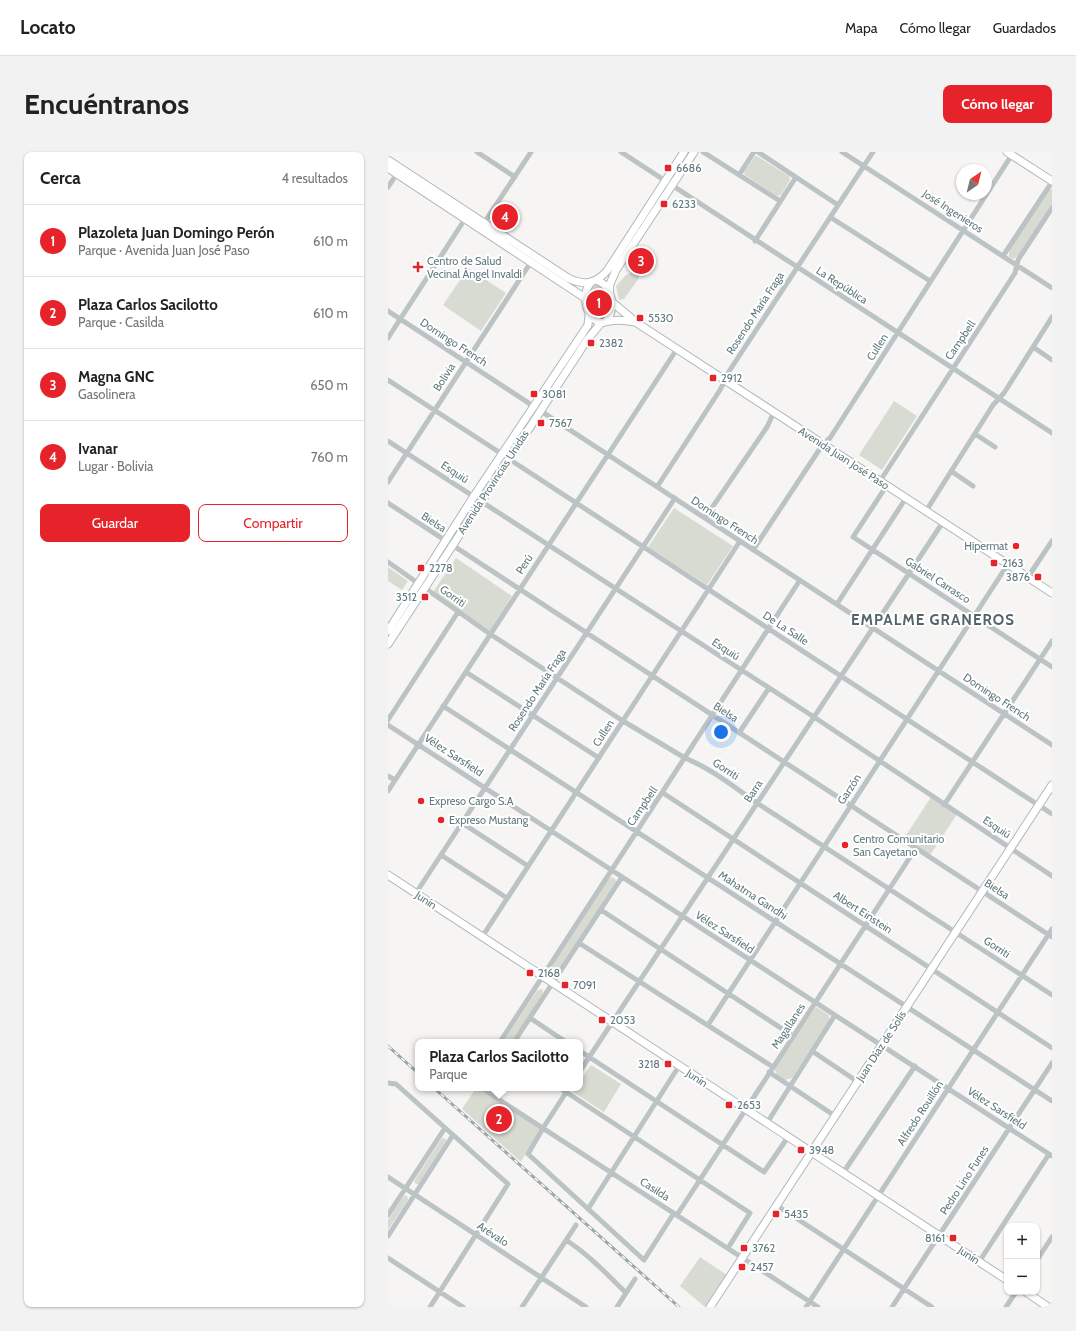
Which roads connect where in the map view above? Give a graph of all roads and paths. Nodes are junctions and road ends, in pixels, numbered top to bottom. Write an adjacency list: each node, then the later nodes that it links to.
1 (477, 152): 17 (street)
2 (531, 152): 17 (street)
3 (621, 152): 19 (street, La República)
4 (684, 152): 19 (main road)
5 (694, 152): 21 (main road)
6 (703, 152): 16 (street)
7 (754, 152): 16 (street)
8 (758, 152): 18 (street)
9 (842, 152): 13 (street, José Ingenieros)
10 (873, 152): 13 (street, Rosendo María Fraga)
11 (1010, 153): 20 (main road); 29 (street, Cullen)
12 (388, 160): 15 (main road)
13 (864, 166): 24 (street, Rosendo María Fraga); 29 (street, José Ingenieros)
14 (388, 168): 15 (main road)
15 (398, 171): 22 (street); 26 (main road)
16 (740, 175): 23 (street)
17 (515, 177): 28 (street)
18 (796, 177): 23 (street); 24 (street)
19 (665, 182): 21 (street, La República); 35 (main road)
20 (1052, 182): 31 (street)
21 (672, 186): 30 (street, La República); 38 (main road)
22 (388, 187)
23 (780, 201): 30 (street)
24 (838, 205): 27 (street, Rosendo María Fraga)
25 (1052, 208): 33 (street, Campbell)
26 (469, 217): 28 (main road); 32 (main road); 44 (street)
27 (830, 217): 34 (street, Rosendo María Fraga); 36 (street)
28 (484, 223): 35 (main road)
29 (964, 230): 31 (street, José Ingenieros); 36 (street, Cullen)
30 (755, 241): 34 (street, La República)
31 (1003, 256): 33 (street, José Ingenieros)
32 (531, 262): 39 (main road); 52 (street, Bolivia)
33 (1016, 264): 37 (street, José Ingenieros); 53 (street, Campbell)
34 (797, 268): 47 (street, La República); 54 (street, Rosendo María Fraga)
35 (593, 281): 38 (main road); 39 (main road)
36 (930, 281): 47 (street, Cullen)
37 (1052, 288)
38 (609, 292): 40 (main road)
39 (585, 298): 42 (main road)
40 (612, 302): 45 (main road); 46 (main road, Avenida Juan José Paso)
41 (388, 311): 44 (street, Domingo French)
42 (589, 315): 45 (main road); 57 (main road, Avenida Provincias Unidas)
43 (1052, 317): 49 (street)
44 (400, 319): 48 (street); 52 (street, Domingo French)
45 (604, 321): 46 (main road, Avenida Juan José Paso); 59 (main road, Avenida Provincias Unidas)
46 (637, 323): 50 (main road, Avenida Juan José Paso)
47 (898, 333): 53 (street, La República); 64 (street, Cullen)
48 (388, 338)
49 (1032, 347): 51 (street); 56 (street)
50 (677, 349): 54 (main road, Avenida Juan José Paso); 68 (street, Perú)
51 (1052, 360)
52 (466, 362): 57 (street, Domingo French); 58 (street, Bolivia)
53 (952, 369): 56 (street, La República); 71 (street, Campbell)
54 (724, 379): 60 (main road, Avenida Juan José Paso); 75 (street, Rosendo María Fraga)
55 (388, 380): 58 (street)
56 (999, 399): 61 (street); 62 (street, La República)
57 (534, 406): 59 (street, Domingo French); 67 (main road, Avenida Provincias Unidas)
58 (435, 410): 66 (street, Bolivia); 67 (street)
59 (540, 411): 68 (street, Domingo French); 69 (main road, Avenida Provincias Unidas)
60 (774, 412): 64 (main road, Avenida Juan José Paso); 83 (street)
61 (975, 434): 65 (street); 70 (street)
62 (1052, 434)
63 (388, 441): 66 (street, Esquiú)
64 (823, 444): 71 (main road, Avenida Juan José Paso); 92 (street, Cullen)
65 (995, 447)
66 (407, 453): 72 (street, Bolivia); 76 (street, Esquiú)
67 (502, 454): 76 (main road, Avenida Provincias Unidas)
68 (608, 454): 75 (street, Domingo French); 81 (street, Perú)
69 (509, 459): 79 (main road, Avenida Provincias Unidas); 81 (street, De La Salle)
70 (951, 471): 74 (street); 82 (street)
71 (880, 481): 73 (main road, Avenida Juan José Paso)
72 (388, 482)
73 (887, 485): 78 (main road, Avenida Juan José Paso); 91 (street, Gabriel Carrasco)
74 (973, 486)
75 (657, 487): 77 (street, Domingo French)
76 (474, 496): 79 (street, Esquiú); 85 (main road, Avenida Provincias Unidas)
77 (675, 498): 83 (street, Domingo French); 90 (street, Rosendo María Fraga)
78 (906, 498): 82 (main road, Avenida Juan José Paso); 91 (street)
79 (481, 501): 88 (main road, Avenida Provincias Unidas); 89 (street, Esquiú)
80 (388, 503): 85 (street, Bielsa)
81 (576, 503): 89 (street, Perú); 90 (street, De La Salle)
82 (926, 511): 84 (main road, Avenida Juan José Paso)
83 (705, 518): 86 (street, Domingo French)
84 (943, 522): 94 (main road, Avenida Juan José Paso); 95 (street, Barra)
85 (445, 541): 88 (street, Bielsa); 98 (main road, Avenida Provincias Unidas)
86 (740, 541): 92 (street, Domingo French); 101 (street, Cullen)
87 (1052, 541): 96 (street)
88 (452, 545): 98 (main road, Avenida Provincias Unidas); 99 (street, Bielsa)
89 (548, 545): 99 (street, Perú); 100 (street, Esquiú)
90 (643, 547): 100 (street, Rosendo María Fraga); 101 (street, De La Salle)
91 (872, 549): 95 (street, Gabriel Carrasco); 103 (street)
92 (753, 550): 97 (street, Domingo French)
93 (388, 562): 98 (street, Gorriti)
94 (1008, 564): 96 (main road, Avenida Juan José Paso); 105 (street, Garzón)
95 (909, 573): 105 (street, Gabriel Carrasco); 107 (street, Barra)
96 (1028, 577): 102 (main road, Avenida Juan José Paso)
97 (800, 580): 103 (street, Domingo French); 106 (street, Campbell)
98 (422, 586): 104 (street, Gorriti); 108 (main road, Avenida Provincias Unidas); 113 (main road, Avenida Provincias Unidas)
99 (520, 589): 110 (street, Bielsa); 111 (street, Perú)
100 (616, 589): 109 (street, Esquiú); 110 (street, Rosendo María Fraga)
101 (709, 590): 106 (street, De La Salle); 109 (street, Cullen)
102 (1052, 593)
103 (837, 604): 107 (street, Domingo French)
104 (458, 612): 111 (street, Gorriti); 129 (street)
105 (974, 616): 114 (street, Gabriel Carrasco); 117 (street, Garzón)
106 (768, 628): 116 (street, Campbell); 120 (street, De La Salle)
107 (873, 628): 117 (street, Domingo French); 120 (street, Barra)
108 (388, 631)
109 (681, 631): 116 (street, Esquiú); 119 (street, Cullen)
110 (586, 633): 119 (street, Bielsa); 121 (street, Rosendo María Fraga)
111 (490, 634): 118 (street, Perú); 121 (street, Gorriti)
112 (1052, 641): 114 (street)
113 (388, 644)
114 (1040, 659): 115 (street, Gabriel Carrasco); 124 (street)
115 (1052, 667)
116 (741, 670): 122 (street, Esquiú); 126 (street, Campbell)
117 (938, 671): 124 (street, Domingo French); 128 (street, Garzón)
118 (466, 672): 123 (street, Perú); 125 (street)
119 (652, 676): 126 (street, Bielsa); 130 (street, Cullen)
120 (841, 676): 127 (street, Barra); 128 (street, De La Salle)
121 (557, 678): 125 (street, Rosendo María Fraga); 130 (street, Gorriti)
122 (769, 688): 127 (street, Esquiú); 132 (street)
123 (443, 706): 133 (street, Perú); 135 (street, Mahatma Gandhi)
124 (1004, 714): 134 (street, Domingo French); 140 (street)
125 (533, 715): 135 (street, Rosendo María Fraga); 136 (street)
126 (712, 715): 132 (street, Bielsa); 137 (street, Campbell)
127 (814, 718): 138 (street, Barra); 139 (street, Esquiú)
128 (907, 719): 139 (street, Garzón); 140 (street, De La Salle)
129 (388, 720)
130 (623, 721): 136 (street, Cullen); 137 (street, Gorriti)
131 (388, 725): 133 (street, Vélez Sarsfield)
132 (739, 733): 138 (street, Bielsa)
133 (418, 744): 142 (street, Perú); 144 (street, Vélez Sarsfield)
134 (1052, 745)
135 (510, 749): 144 (street, Rosendo María Fraga); 146 (street, Mahatma Gandhi)
136 (599, 758): 146 (street, Cullen)
137 (685, 758): 147 (street, Campbell); 148 (street, Gorriti)
138 (784, 762): 148 (street, Barra); 151 (street, Bielsa)
139 (879, 762): 149 (street, Esquiú); 151 (street, Garzón)
140 (972, 762): 149 (street); 150 (street, De La Salle)
141 (388, 776): 142 (street)
142 (395, 780): 145 (street, Perú)
143 (1052, 785): 150 (main road, Juan Díaz de Solís)
144 (485, 788): 153 (street, Rosendo María Fraga); 154 (street, Vélez Sarsfield)
145 (388, 791)
146 (576, 792): 154 (street, Cullen); 155 (street, Mahatma Gandhi)
147 (663, 793): 155 (street, Campbell); 156 (street, Albert Einstein)
148 (757, 803): 156 (street, Barra); 157 (street, Gorriti)
149 (944, 805): 159 (street, Esquiú)
150 (1039, 805): 152 (street, De La Salle); 159 (main road, Juan Díaz de Solís)
151 (850, 806): 157 (street, Garzón); 158 (street, Bielsa)
152 (1052, 814)
153 (462, 823): 160 (street, Rosendo María Fraga); 161 (street)
154 (551, 831): 161 (street, Cullen); 162 (street, Vélez Sarsfield)
155 (637, 832): 162 (street, Campbell); 166 (street, Mahatma Gandhi)
156 (733, 839): 166 (street, Barra); 167 (street, Albert Einstein)
157 (824, 846): 167 (street, Garzón); 168 (street, Gorriti)
158 (916, 848): 168 (street, Magallanes); 169 (street, Bielsa)
159 (1010, 849): 164 (street, Esquiú); 169 (main road, Juan Díaz de Solís)
160 (441, 855): 170 (street, Rosendo María Fraga); 171 (street)
161 (528, 866): 171 (street, Cullen)
162 (612, 870): 165 (street, Vélez Sarsfield); 186 (street, Campbell)
163 (388, 875): 170 (main road, Junín)
164 (1052, 876)
165 (622, 877): 172 (street); 173 (street, Vélez Sarsfield)
166 (708, 878): 173 (street, Barra); 174 (street, Mahatma Gandhi)
167 (800, 883): 174 (street, Garzón); 175 (street, Albert Einstein)
168 (889, 889): 175 (street, Magallanes); 177 (street, Gorriti)
169 (982, 892): 177 (main road, Juan Díaz de Solís); 179 (street, Bielsa)
170 (416, 893): 178 (main road, Junín)
171 (507, 898): 178 (street, Cullen)
172 (601, 910): 180 (street); 181 (street)
173 (683, 916): 181 (street, Barra); 182 (street, Vélez Sarsfield)
174 (775, 921): 182 (street, Garzón); 183 (street, Mahatma Gandhi)
175 (865, 926): 183 (street, Magallanes); 184 (street, Albert Einstein)
176 (1052, 929): 179 (street, Alfredo Rouillón)
177 (956, 932): 184 (main road, Juan Díaz de Solís); 185 (street, Gorriti)
178 (482, 936): 186 (main road, Junín)
179 (1050, 936): 185 (street, Alfredo Rouillón)
180 (579, 943): 187 (street); 188 (street)
181 (661, 949): 187 (street, Barra); 189 (street)
182 (750, 960): 189 (street, Garzón); 191 (street, Vélez Sarsfield)
183 (840, 964): 191 (street, Magallanes); 192 (street, Mahatma Gandhi)
184 (932, 969): 192 (main road, Juan Díaz de Solís); 193 (street, Albert Einstein)
185 (1022, 975): 190 (street, Gorriti); 193 (street, Alfredo Rouillón)
186 (543, 976): 188 (main road, Junín); 199 (street, Campbell)
187 (639, 982): 196 (street, Barra); 197 (street)
188 (552, 983): 195 (street); 196 (main road, Junín)
189 (728, 993): 197 (street, Garzón); 198 (street)
190 (1052, 995)
191 (815, 1002): 194 (street, Vélez Sarsfield); 198 (street, Magallanes)
192 (907, 1007): 202 (main road, Juan Díaz de Solís); 204 (street, Mahatma Gandhi)
193 (998, 1012): 203 (street, Albert Einstein); 204 (street, Alfredo Rouillón)
194 (836, 1015): 202 (street, Vélez Sarsfield); 205 (street)
195 (530, 1018): 200 (street); 201 (street)
196 (612, 1022): 207 (street, Barra); 210 (main road, Junín)
197 (708, 1025): 212 (street)
198 (793, 1036): 212 (street, Magallanes)
199 (502, 1039)
200 (516, 1039)
201 (562, 1039)
202 (882, 1045): 211 (street, Vélez Sarsfield); 215 (main road, Juan Díaz de Solís)
203 (1052, 1048)
204 (973, 1050): 217 (street, Alfredo Rouillón); 218 (street, Mahatma Gandhi)
205 (812, 1051): 215 (street); 216 (street)
206 (583, 1053): 207 (street)
207 (589, 1057): 209 (street, Barra); 222 (street)
208 (1052, 1064): 218 (street, Pedro Lino Funes)
209 (583, 1066)
210 (679, 1066): 222 (street); 224 (main road, Junín)
211 (915, 1066): 217 (street, Vélez Sarsfield); 237 (street)
212 (773, 1067): 213 (street, Magallanes)
213 (769, 1072): 216 (street); 224 (street, Magallanes)
214 (388, 1082): 227 (street)
215 (858, 1082): 225 (main road, Juan Díaz de Solís)
216 (790, 1086): 225 (street); 226 (street)
217 (948, 1088): 229 (street, Vélez Sarsfield); 242 (street, Alfredo Rouillón)
218 (1035, 1090): 223 (street, Mahatma Gandhi); 229 (street, Pedro Lino Funes)
219 (486, 1091): 228 (street, Casilda)
220 (567, 1091): 228 (street)
221 (569, 1091): 231 (street)
222 (656, 1101): 231 (street); 233 (street)
223 (1052, 1101)
224 (746, 1109): 226 (main road, Junín); 233 (street, Magallanes)
225 (835, 1116): 234 (main road, Juan Díaz de Solís)
226 (766, 1123): 232 (main road, Junín)
227 (445, 1128): 230 (street); 240 (street)
228 (543, 1128): 236 (street, Casilda); 244 (street)
229 (1010, 1128): 235 (street, Vélez Sarsfield); 250 (street, Pedro Lino Funes)
230 (453, 1135): 241 (street); 248 (street)
231 (634, 1137): 236 (street); 239 (street)
232 (788, 1137): 233 (street); 234 (main road, Junín)
233 (722, 1145): 239 (street, Magallanes)
234 (811, 1152): 237 (main road, Junín); 243 (main road, Juan Díaz de Solís)
235 (1051, 1155): 258 (street)
236 (611, 1172): 244 (street); 245 (street, Casilda)
237 (843, 1173): 242 (main road, Junín)
238 (388, 1177): 240 (street, Arévalo)
239 (699, 1180): 245 (street, Magallanes); 253 (street)
240 (406, 1189): 241 (street, Arévalo); 246 (street)
241 (414, 1195): 248 (street, Arévalo); 249 (street)
242 (878, 1196): 250 (main road, Junín); 254 (street, Alfredo Rouillón)
243 (776, 1206): 254 (street); 256 (main road, Juan Díaz de Solís)
244 (588, 1209): 245 (street, Magallanes)
245 (675, 1214): 253 (street, Casilda)
246 (388, 1216)
247 (576, 1225): 252 (street)
248 (477, 1235): 259 (street, Arévalo); 263 (street)
249 (388, 1236)
250 (939, 1236): 258 (main road, Junín); 262 (street, Pedro Lino Funes)
251 (1052, 1237): 257 (street)
252 (566, 1240): 259 (street); 264 (street)
253 (728, 1248): 256 (street, Casilda)
254 (843, 1249): 262 (street); 267 (street, Alfredo Rouillón)
255 (388, 1258): 263 (street)
256 (742, 1258): 267 (street, Casilda); 273 (main road, Juan Díaz de Solís)
257 (1038, 1259)
258 (979, 1262): 260 (main road, Junín)
259 (541, 1278): 270 (street); 271 (street, Arévalo)
260 (1004, 1278)
261 (635, 1279): 264 (street)
262 (905, 1289): 276 (street, Pedro Lino Funes); 277 (street)
263 (440, 1292): 268 (street); 269 (street)
264 (626, 1293): 272 (street)
265 (1014, 1295): 278 (street)
266 (1030, 1295): 279 (main road)
267 (809, 1302): 274 (street, Alfredo Rouillón); 275 (street, Casilda)
268 (430, 1307)
269 (463, 1307)
270 (522, 1307)
271 (586, 1307)
272 (617, 1307)
273 (710, 1307)
274 (806, 1307)
275 (818, 1307)
276 (892, 1307)
277 (932, 1307)
278 (1006, 1307)
279 (1048, 1307)

